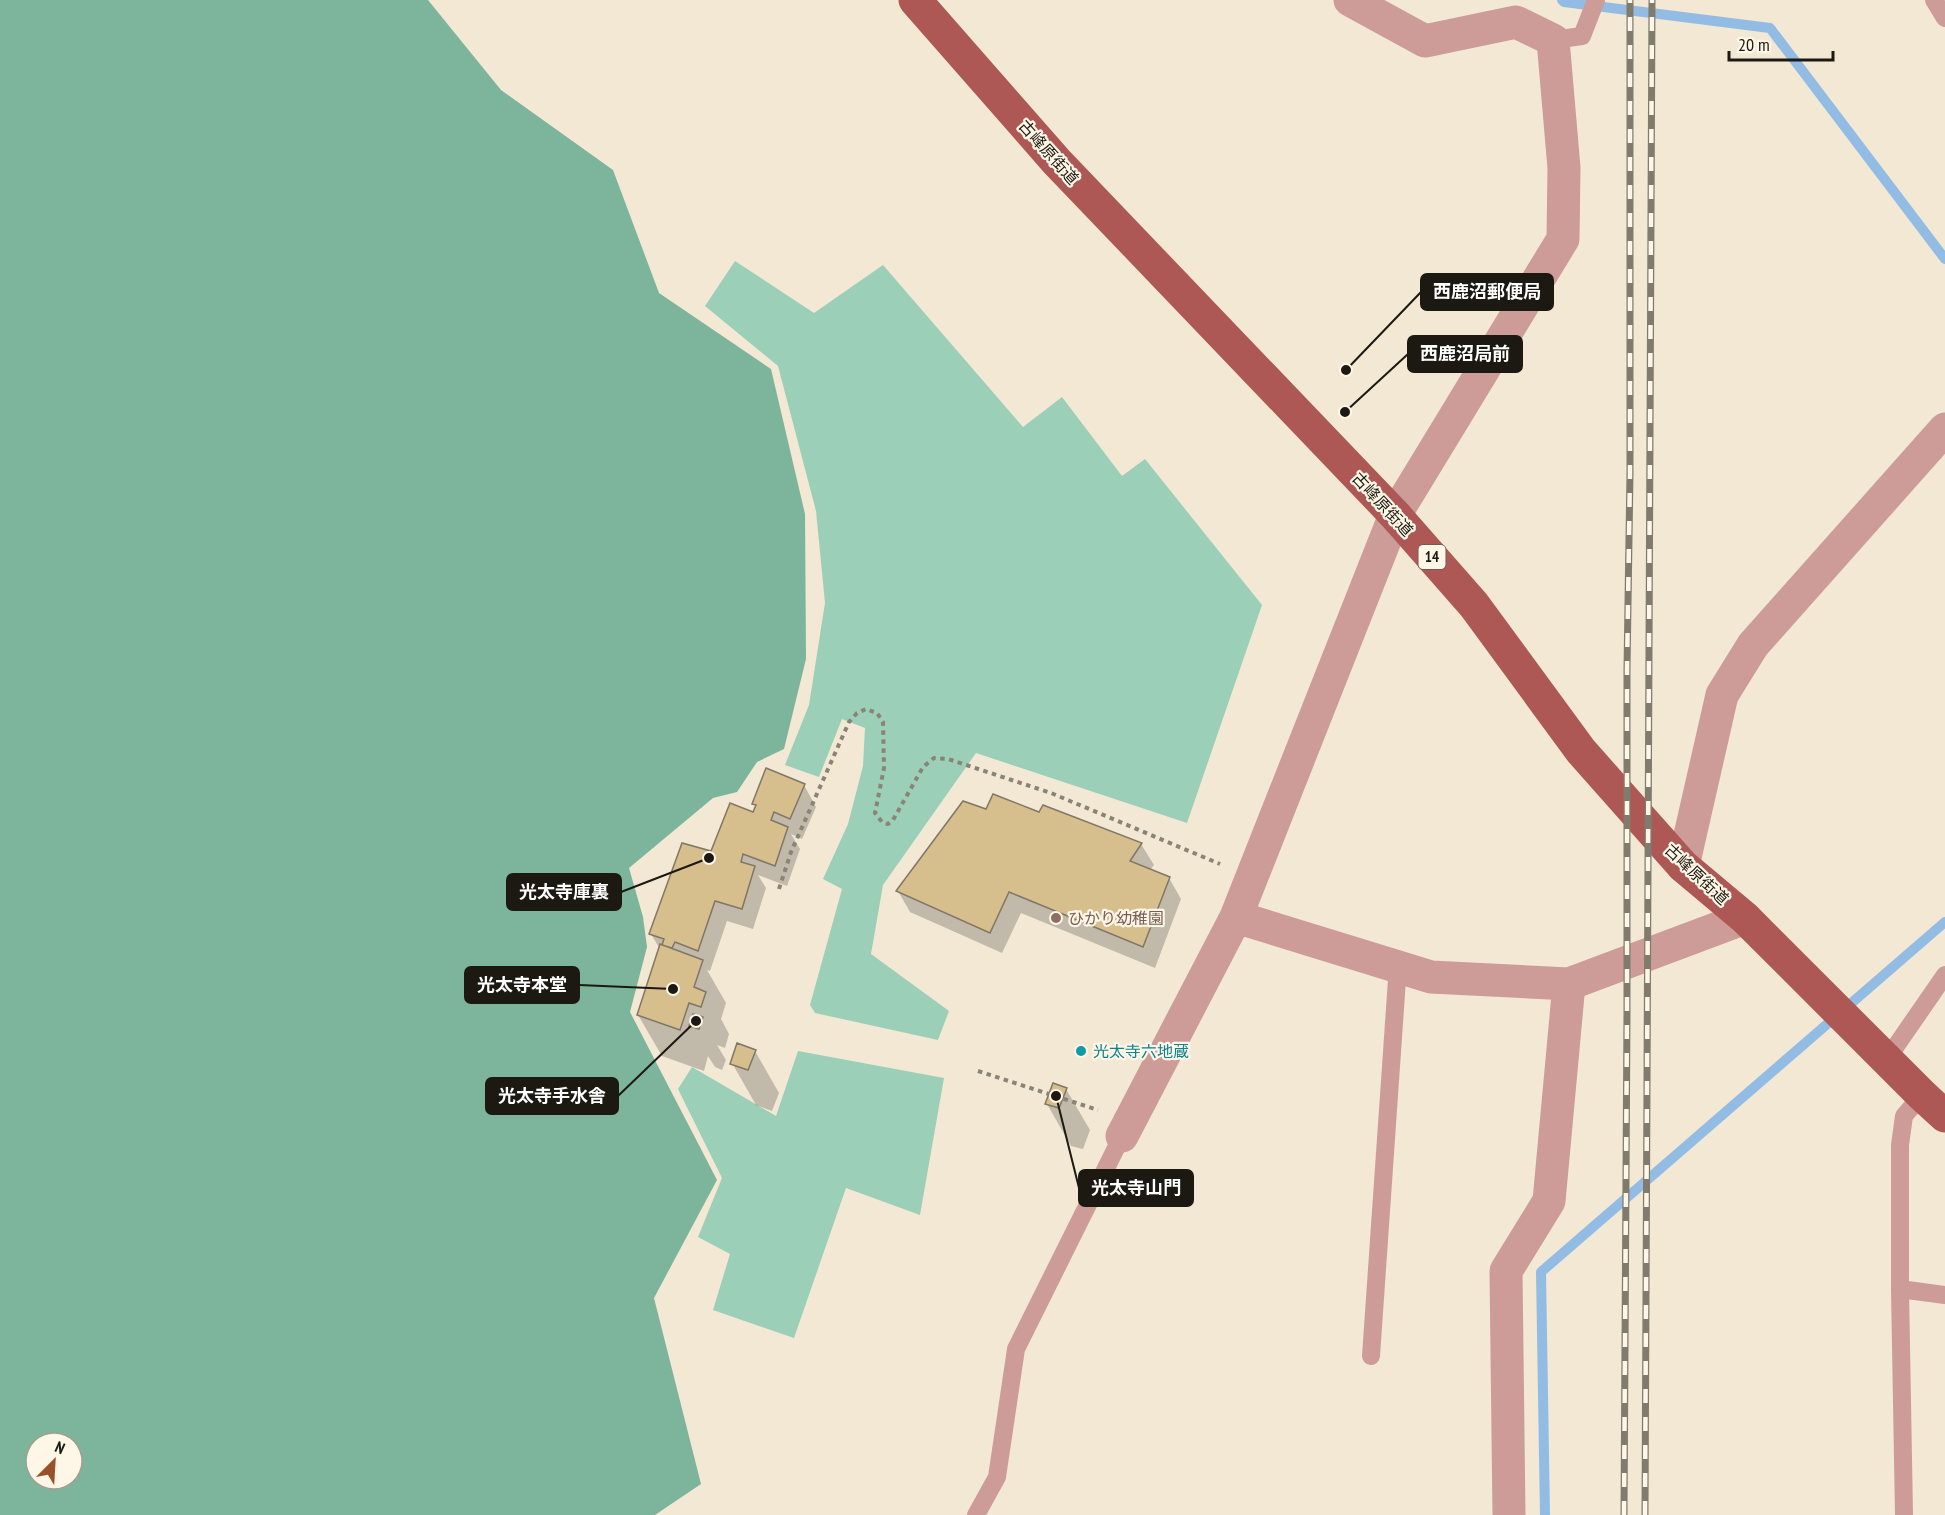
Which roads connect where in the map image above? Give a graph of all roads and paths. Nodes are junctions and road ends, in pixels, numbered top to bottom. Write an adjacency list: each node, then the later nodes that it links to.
1 (915, 0): 8 (main road, 古峰原街道 / 14)
2 (1350, 0): 6 (street)
3 (1596, 0): 6 (lane)
4 (1934, 0): 5 (lane)
5 (1945, 18)
6 (1553, 40): 8 (street)
7 (1945, 429): 9 (street)
8 (1395, 515): 9 (main road, 古峰原街道 / 14); 10 (street)
9 (1683, 866): 13 (main road, 古峰原街道 / 14)
10 (1251, 877): 11 (path); 12 (street)
11 (779, 889)
12 (1236, 917): 14 (street); 20 (street)
13 (1745, 918): 16 (street); 17 (main road, 古峰原街道 / 14)
14 (1398, 965): 16 (street); 23 (lane)
15 (1945, 975): 17 (lane)
16 (1569, 984): 25 (street)
17 (1887, 1059): 19 (main road, 古峰原街道 / 14)
18 (978, 1071): 20 (path)
19 (1934, 1106): 21 (lane)
20 (1114, 1124): 24 (lane)
21 (1900, 1289): 22 (lane); 26 (lane)
22 (1945, 1294)
23 (1371, 1356)
24 (976, 1515)
25 (1509, 1515)
26 (1904, 1515)

